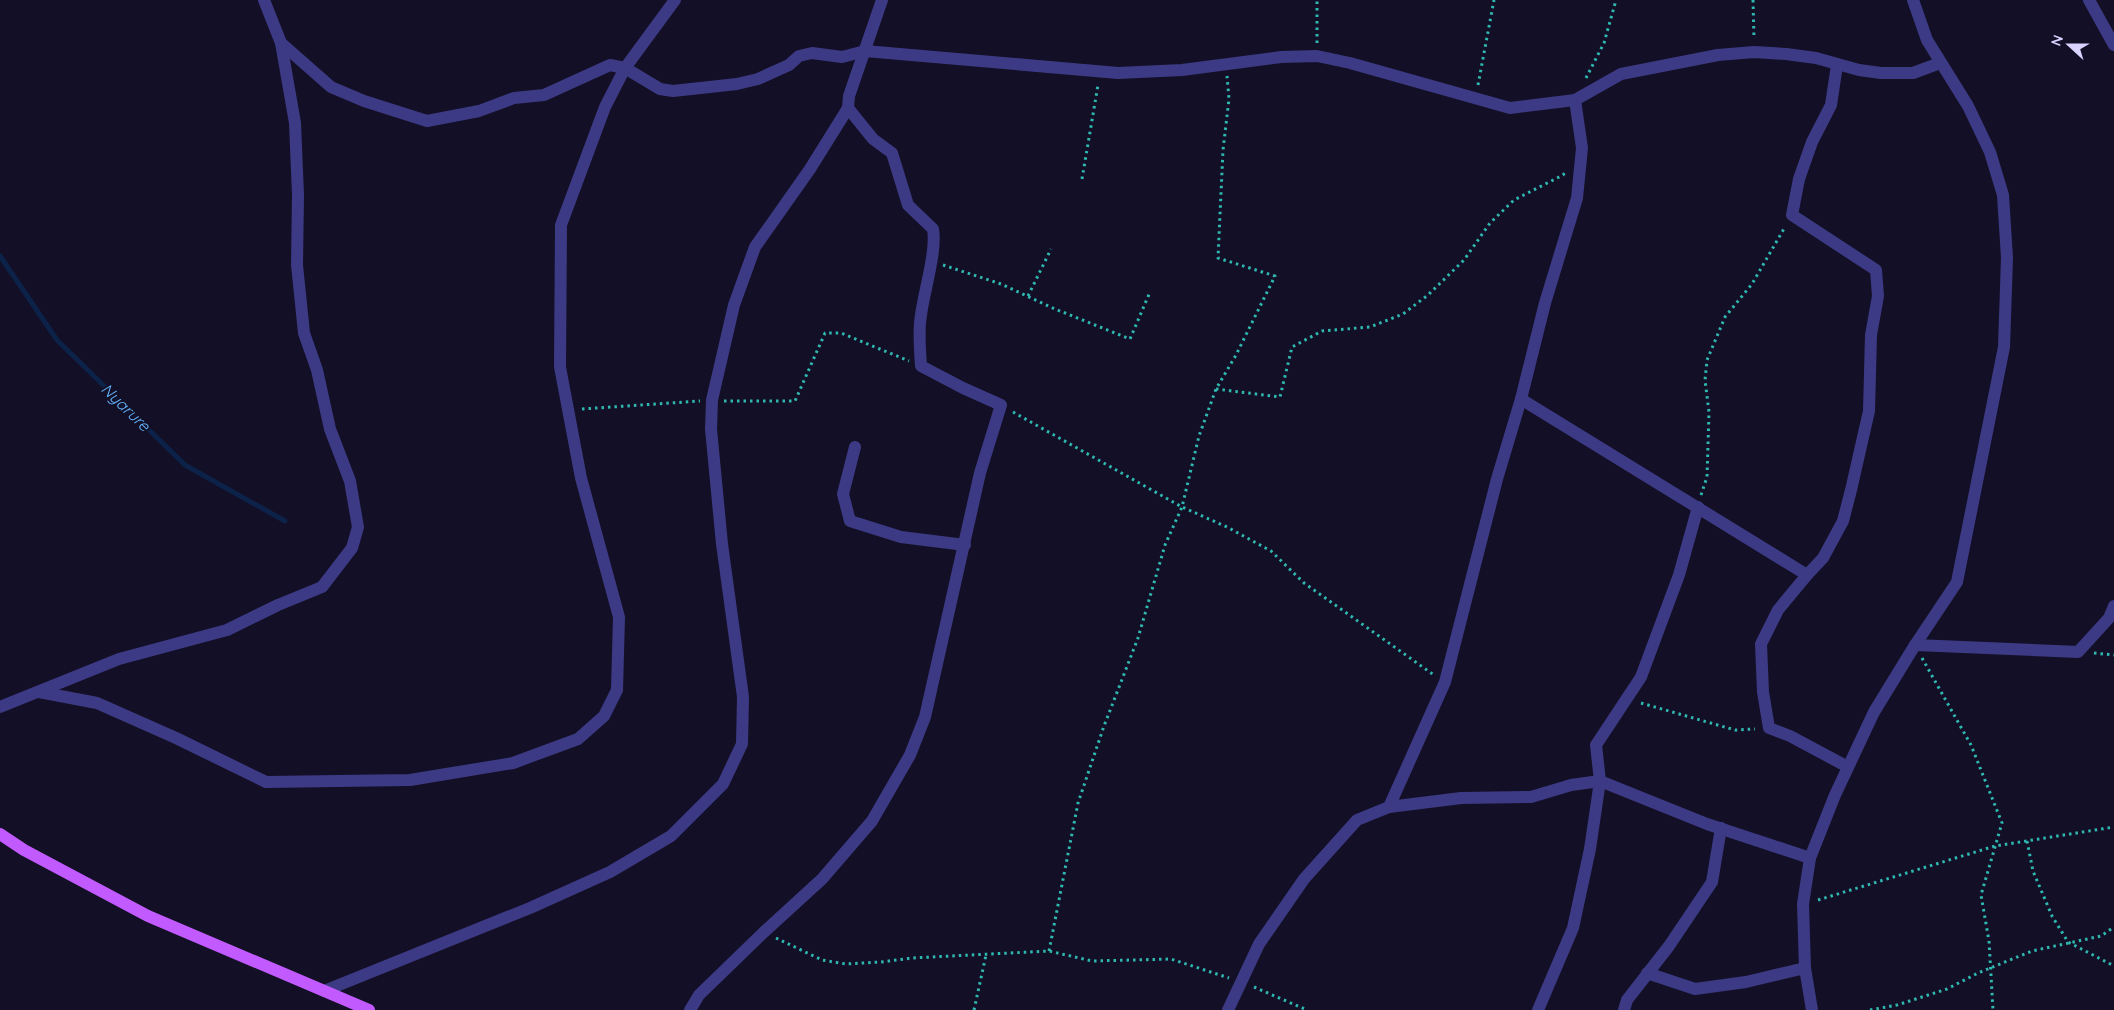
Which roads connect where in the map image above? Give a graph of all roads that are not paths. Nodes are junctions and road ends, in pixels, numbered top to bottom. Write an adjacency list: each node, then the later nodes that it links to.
1 (264, 0): 6 (street)
2 (675, 0): 11 (street)
3 (882, 0): 8 (street)
4 (1913, 0): 9 (street)
5 (2089, 0): 7 (street)
6 (281, 42): 11 (street); 21 (street)
7 (2114, 45)
8 (865, 52): 11 (street); 12 (street); 13 (street)
9 (1940, 63): 10 (street); 20 (street)
10 (1837, 65): 12 (street); 18 (street)
11 (625, 68): 21 (street)
12 (1575, 100): 14 (street)
13 (848, 108): 17 (street); 31 (street)
14 (1522, 399): 16 (street); 25 (street)
15 (855, 447): 17 (street)
16 (1698, 507): 18 (street); 24 (street)
17 (965, 545): 33 (street)
18 (1807, 574): 23 (street)
19 (2114, 606): 20 (street)
20 (1915, 645): 23 (street)
21 (39, 692): 22 (street)
22 (0, 707)
23 (1848, 767): 28 (street)
24 (1600, 781): 25 (street); 26 (street); 35 (street)
25 (1389, 808): 34 (street)
26 (1721, 828): 28 (street); 30 (street)
27 (0, 834): 31 (main road)
28 (1810, 858): 29 (street)
29 (1805, 968): 30 (street); 37 (street)
30 (1647, 973): 36 (street)
31 (324, 991): 32 (main road)
32 (369, 1010)
33 (690, 1010)
34 (1228, 1010)
35 (1538, 1010)
36 (1624, 1010)
37 (1812, 1010)

